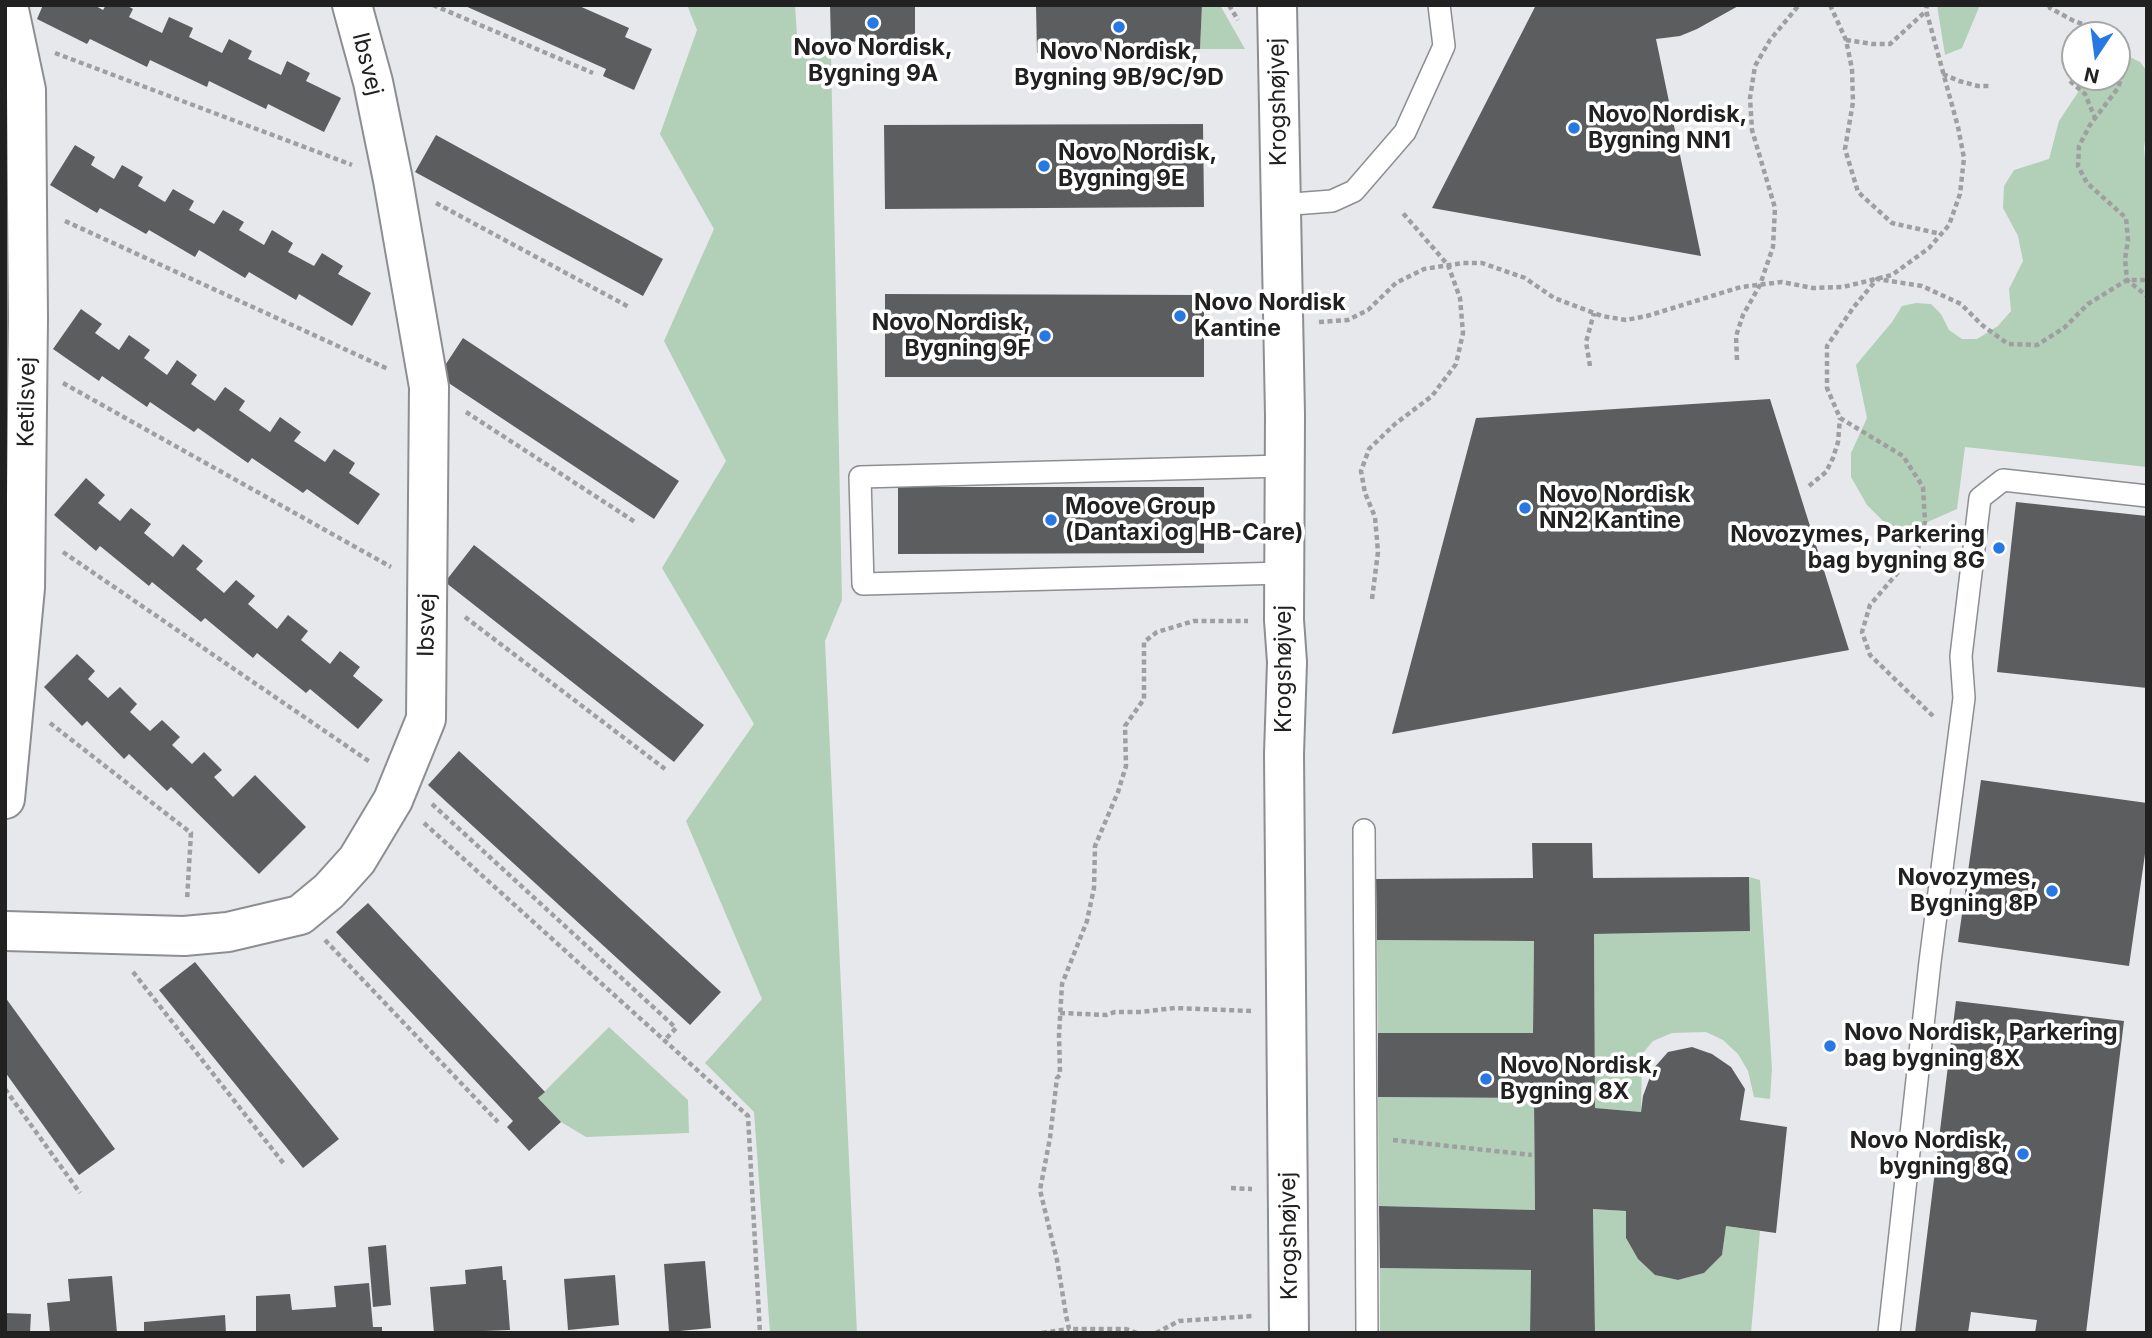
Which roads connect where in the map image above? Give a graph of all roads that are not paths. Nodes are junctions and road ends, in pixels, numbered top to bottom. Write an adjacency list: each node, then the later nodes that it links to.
1 (352, 5): 11 (street, Ibsvej)
2 (1277, 5): 5 (street, Krogshøjvej)
3 (1439, 5): 5 (lane)
4 (12, 22): 9 (street, Ketilsvej)
5 (1280, 205): 6 (street, Krogshøjvej)
6 (1284, 466): 8 (street, Krogshøjvej); 8 (lane)
7 (2147, 496): 14 (lane)
8 (1284, 573): 12 (street, Krogshøjvej)
9 (5, 799)
10 (1364, 830): 13 (lane)
11 (5, 931)
12 (1289, 1323)
13 (1367, 1333)
14 (1889, 1333)

